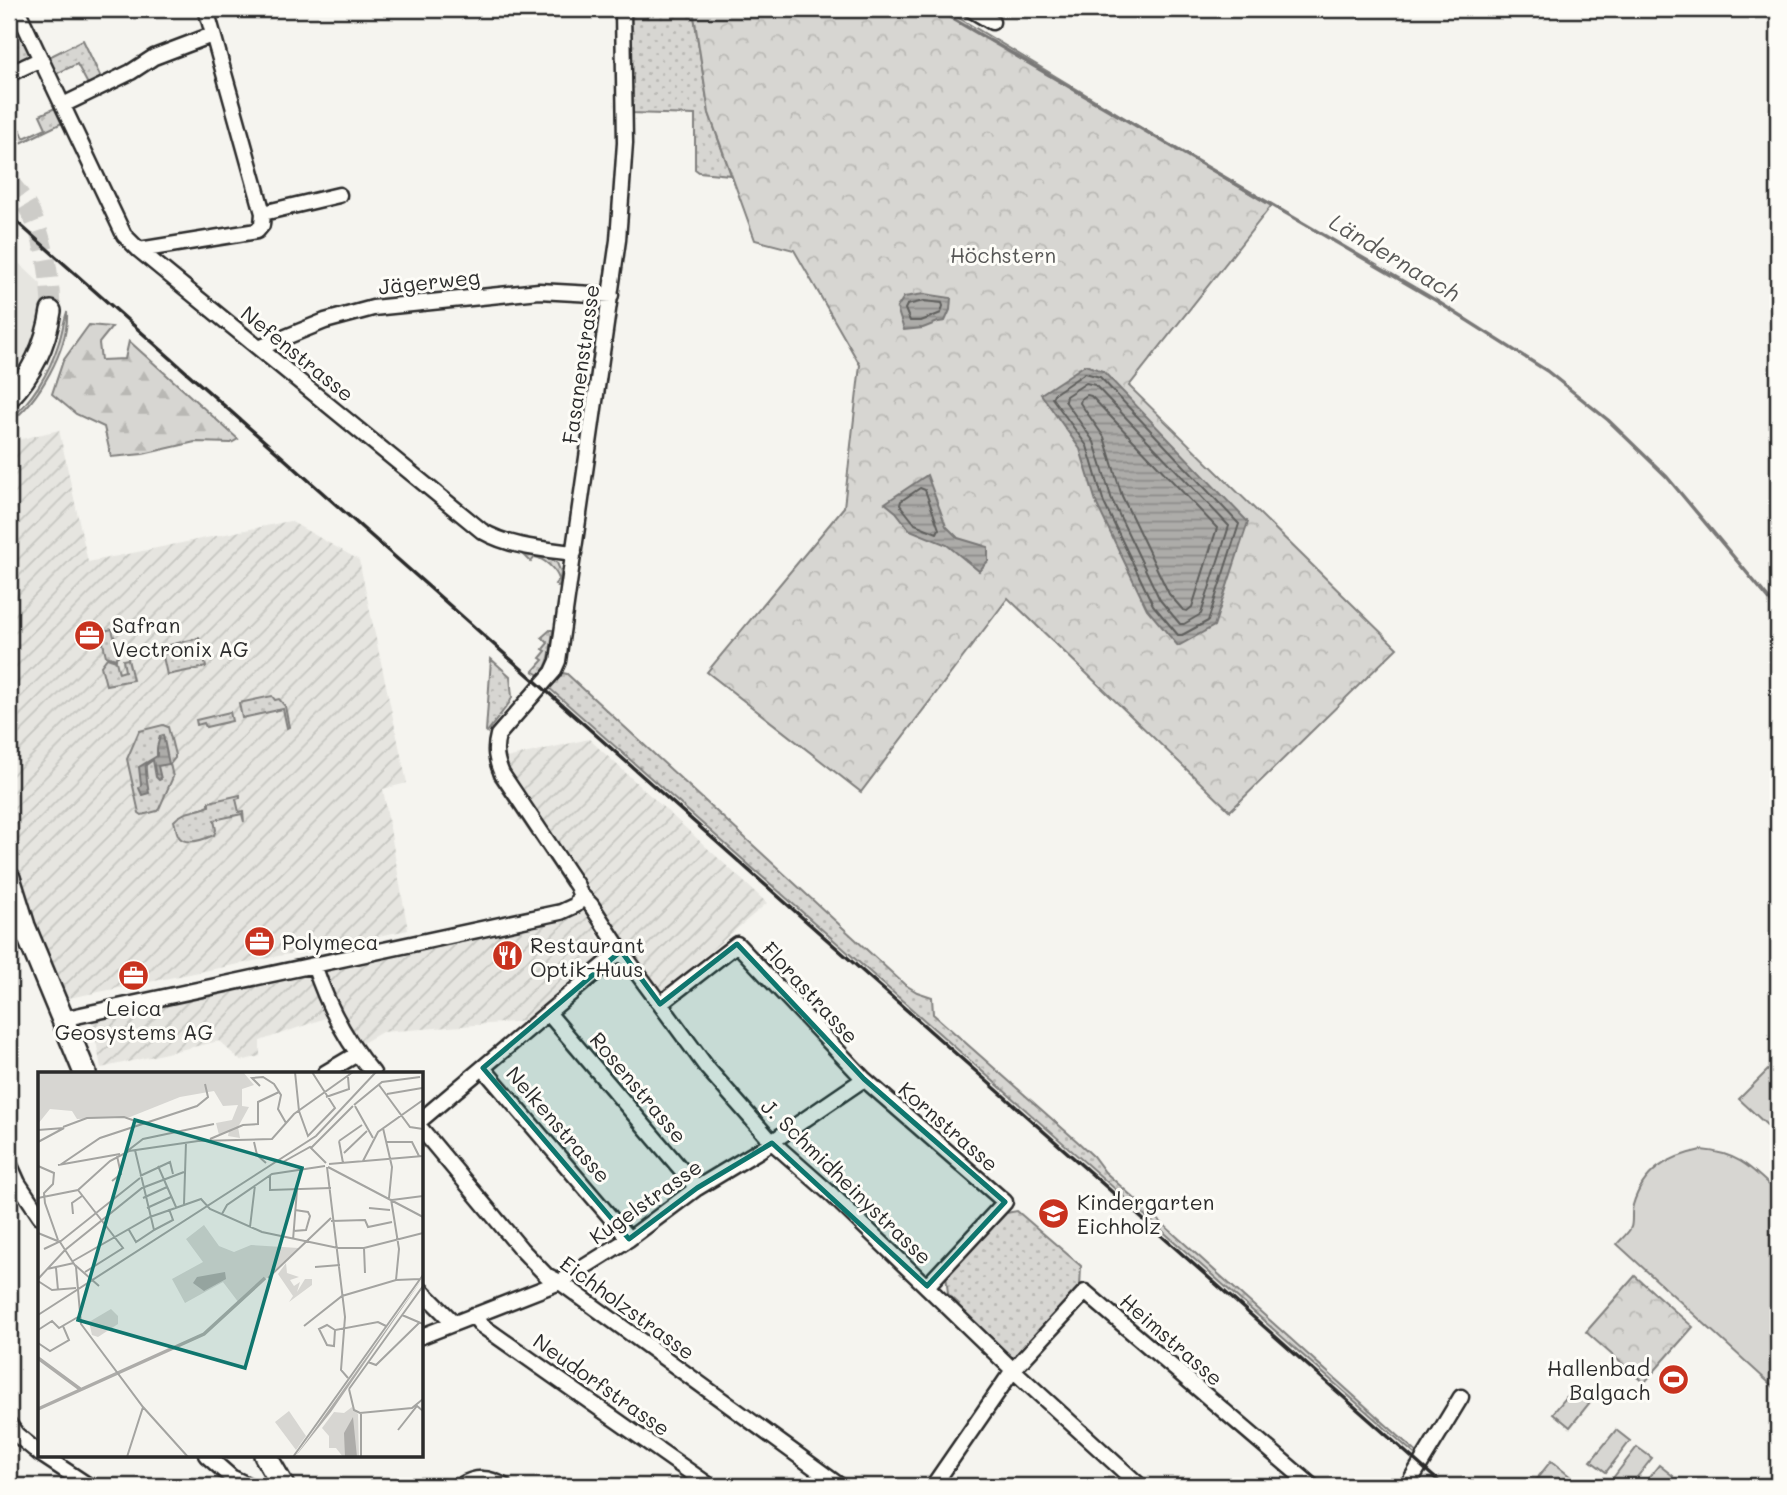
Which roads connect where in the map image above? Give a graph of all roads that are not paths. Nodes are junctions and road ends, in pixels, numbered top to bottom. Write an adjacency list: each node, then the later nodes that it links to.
1 (17, 9): 7 (street, Nefenstrasse)
2 (205, 9): 6 (street)
3 (623, 9): 13 (street, Fasanenstrasse)
4 (970, 9): 5 (street)
5 (992, 22)
6 (212, 35): 9 (street); 11 (street)
7 (41, 59): 8 (street); 9 (street, Nefenstrasse)
8 (9, 74)
9 (63, 105): 12 (street, Nefenstrasse)
10 (339, 195): 11 (street)
11 (263, 213): 12 (street)
12 (139, 250): 15 (street, Nefenstrasse)
13 (611, 295): 15 (street, Jägerweg); 17 (street, Fasanenstrasse)
14 (51, 311): 16 (main road)
15 (259, 348): 17 (street, Nefenstrasse)
16 (9, 398)
17 (574, 553): 19 (street, J. Schmidheinystrasse)
18 (9, 878): 24 (main road)
19 (580, 894): 20 (street, J. Schmidheinystrasse); 21 (street)
20 (621, 951): 22 (street, J. Schmidheinystrasse); 23 (street)
21 (314, 965): 24 (street); 25 (street)
22 (660, 1004): 30 (street, Florastrasse); 33 (street, J. Schmidheinystrasse)
23 (548, 1014): 26 (street); 35 (street, Rosenstrasse)
24 (62, 1019): 27 (main road)
25 (357, 1054): 28 (street); 29 (street)
26 (483, 1068): 31 (street); 37 (street, Nelkenstrasse)
27 (85, 1072)
28 (327, 1072)
29 (372, 1072)
30 (864, 1079): 33 (street); 39 (street, Kornstrasse)
31 (424, 1117)
32 (424, 1132): 38 (street, Eichholzstrasse)
33 (772, 1143): 35 (street, Kugelstrasse); 39 (street, J. Schmidheinystrasse)
34 (9, 1163): 36 (street)
35 (697, 1188): 37 (street, Kugelstrasse)
36 (38, 1213)
37 (629, 1239): 38 (street, Kugelstrasse)
38 (560, 1282): 41 (street, Kugelstrasse); 57 (street, Eichholzstrasse)
39 (927, 1286): 44 (street, J. Schmidheinystrasse)
40 (424, 1293): 42 (street)
41 (473, 1315): 42 (street, Kugelstrasse); 56 (street, Neudorfstrasse)
42 (454, 1323): 43 (street, Kugelstrasse)
43 (424, 1335)
44 (1013, 1370): 58 (street); 59 (street, J. Schmidheinystrasse); 60 (street, Heimstrasse)
45 (1461, 1397): 61 (street)
46 (11, 1434): 47 (street)
47 (38, 1452)
48 (44, 1456): 51 (street)
49 (207, 1456): 52 (street)
50 (266, 1456): 53 (main road)
51 (89, 1486)
52 (250, 1486)
53 (283, 1486)
54 (460, 1486): 55 (street)
55 (504, 1486)
56 (710, 1486)
57 (840, 1486)
58 (933, 1486)
59 (1140, 1486)
60 (1312, 1486)
61 (1407, 1486)

